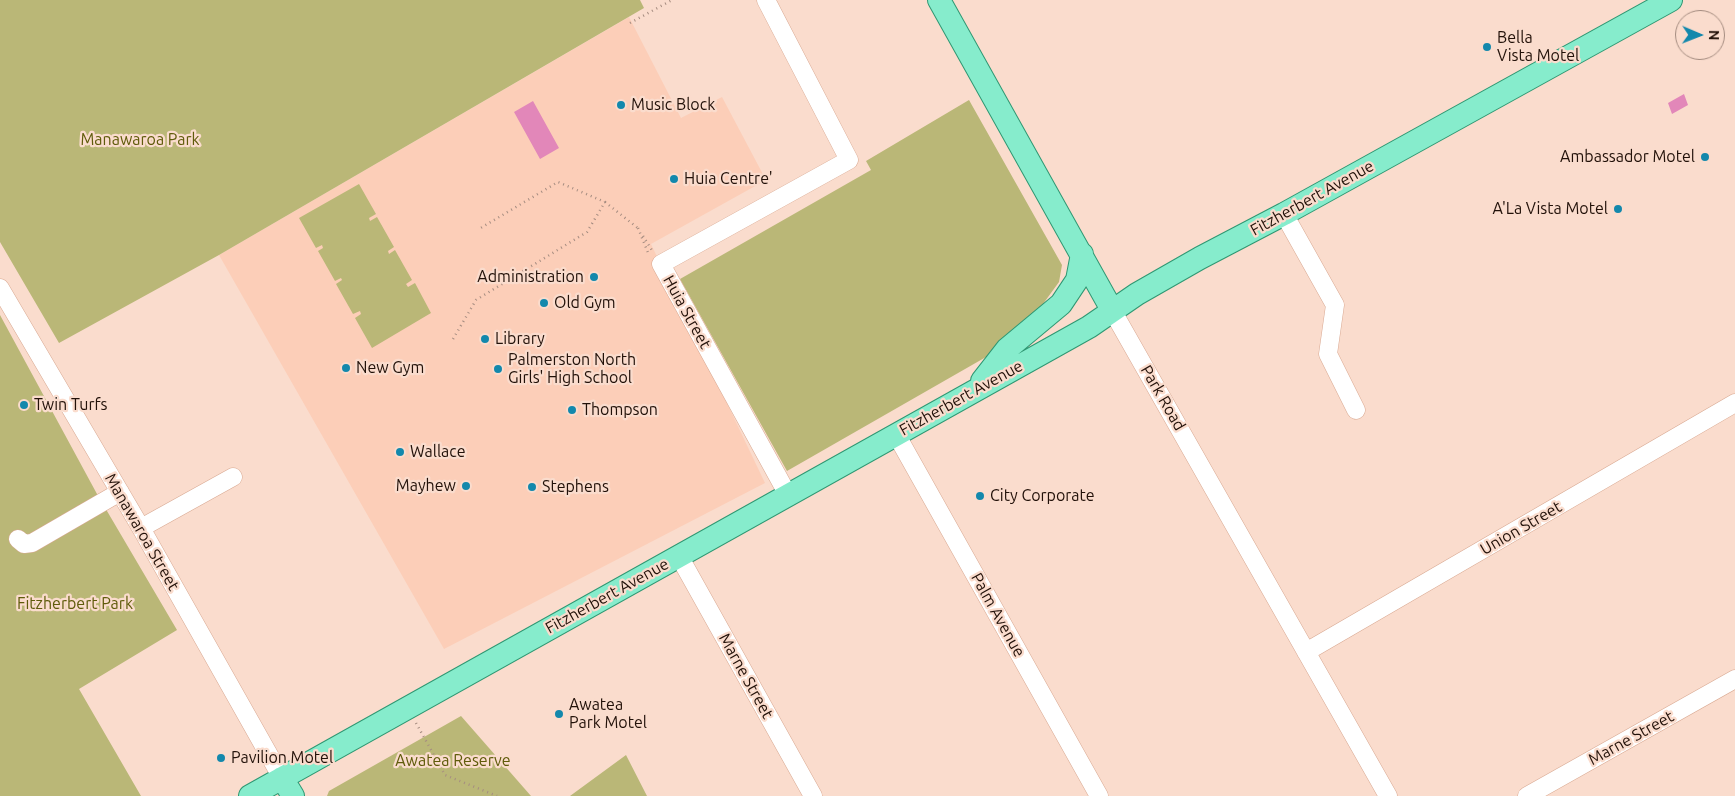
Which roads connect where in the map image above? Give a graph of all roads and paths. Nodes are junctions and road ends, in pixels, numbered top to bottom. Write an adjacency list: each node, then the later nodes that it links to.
1 (672, 0): 5 (path)
2 (766, 0): 11 (street, Huia Street)
3 (939, 0): 10 (main road, Park Road)
4 (1671, 0): 7 (main road, Fitzherbert Avenue)
5 (630, 22)
6 (605, 202): 8 (path); 9 (path); 14 (path)
7 (1284, 214): 13 (main road, Fitzherbert Avenue); 17 (street)
8 (638, 228): 11 (path); 11 (path)
9 (479, 229)
10 (1082, 254): 13 (main road, Park Road); 15 (main road)
11 (656, 260): 21 (street, Huia Street)
12 (0, 288): 20 (street, Manawaroa Street)
13 (1112, 310): 15 (main road, Fitzherbert Avenue); 25 (street, Park Road)
14 (452, 339)
15 (974, 391): 18 (main road, Fitzherbert Avenue)
16 (1735, 403): 25 (street, Union Street)
17 (1356, 410)
18 (896, 434): 21 (main road, Fitzherbert Avenue); 32 (street, Palm Avenue)
19 (233, 477): 22 (street)
20 (120, 492): 22 (street, Manawaroa Street); 23 (street)
21 (788, 495): 24 (main road, Fitzherbert Avenue)
22 (141, 528): 28 (street, Manawaroa Street)
23 (18, 539)
24 (679, 556): 27 (main road, Fitzherbert Avenue); 31 (street, Marne Street)
25 (1306, 652): 33 (street, Park Road)
26 (1735, 679): 34 (street, Marne Street)
27 (408, 707): 28 (main road, Fitzherbert Avenue); 30 (path)
28 (287, 787): 29 (main road, Fitzherbert Avenue)
29 (250, 796)
30 (497, 796)
31 (813, 796)
32 (1099, 796)
33 (1388, 796)
34 (1527, 796)

